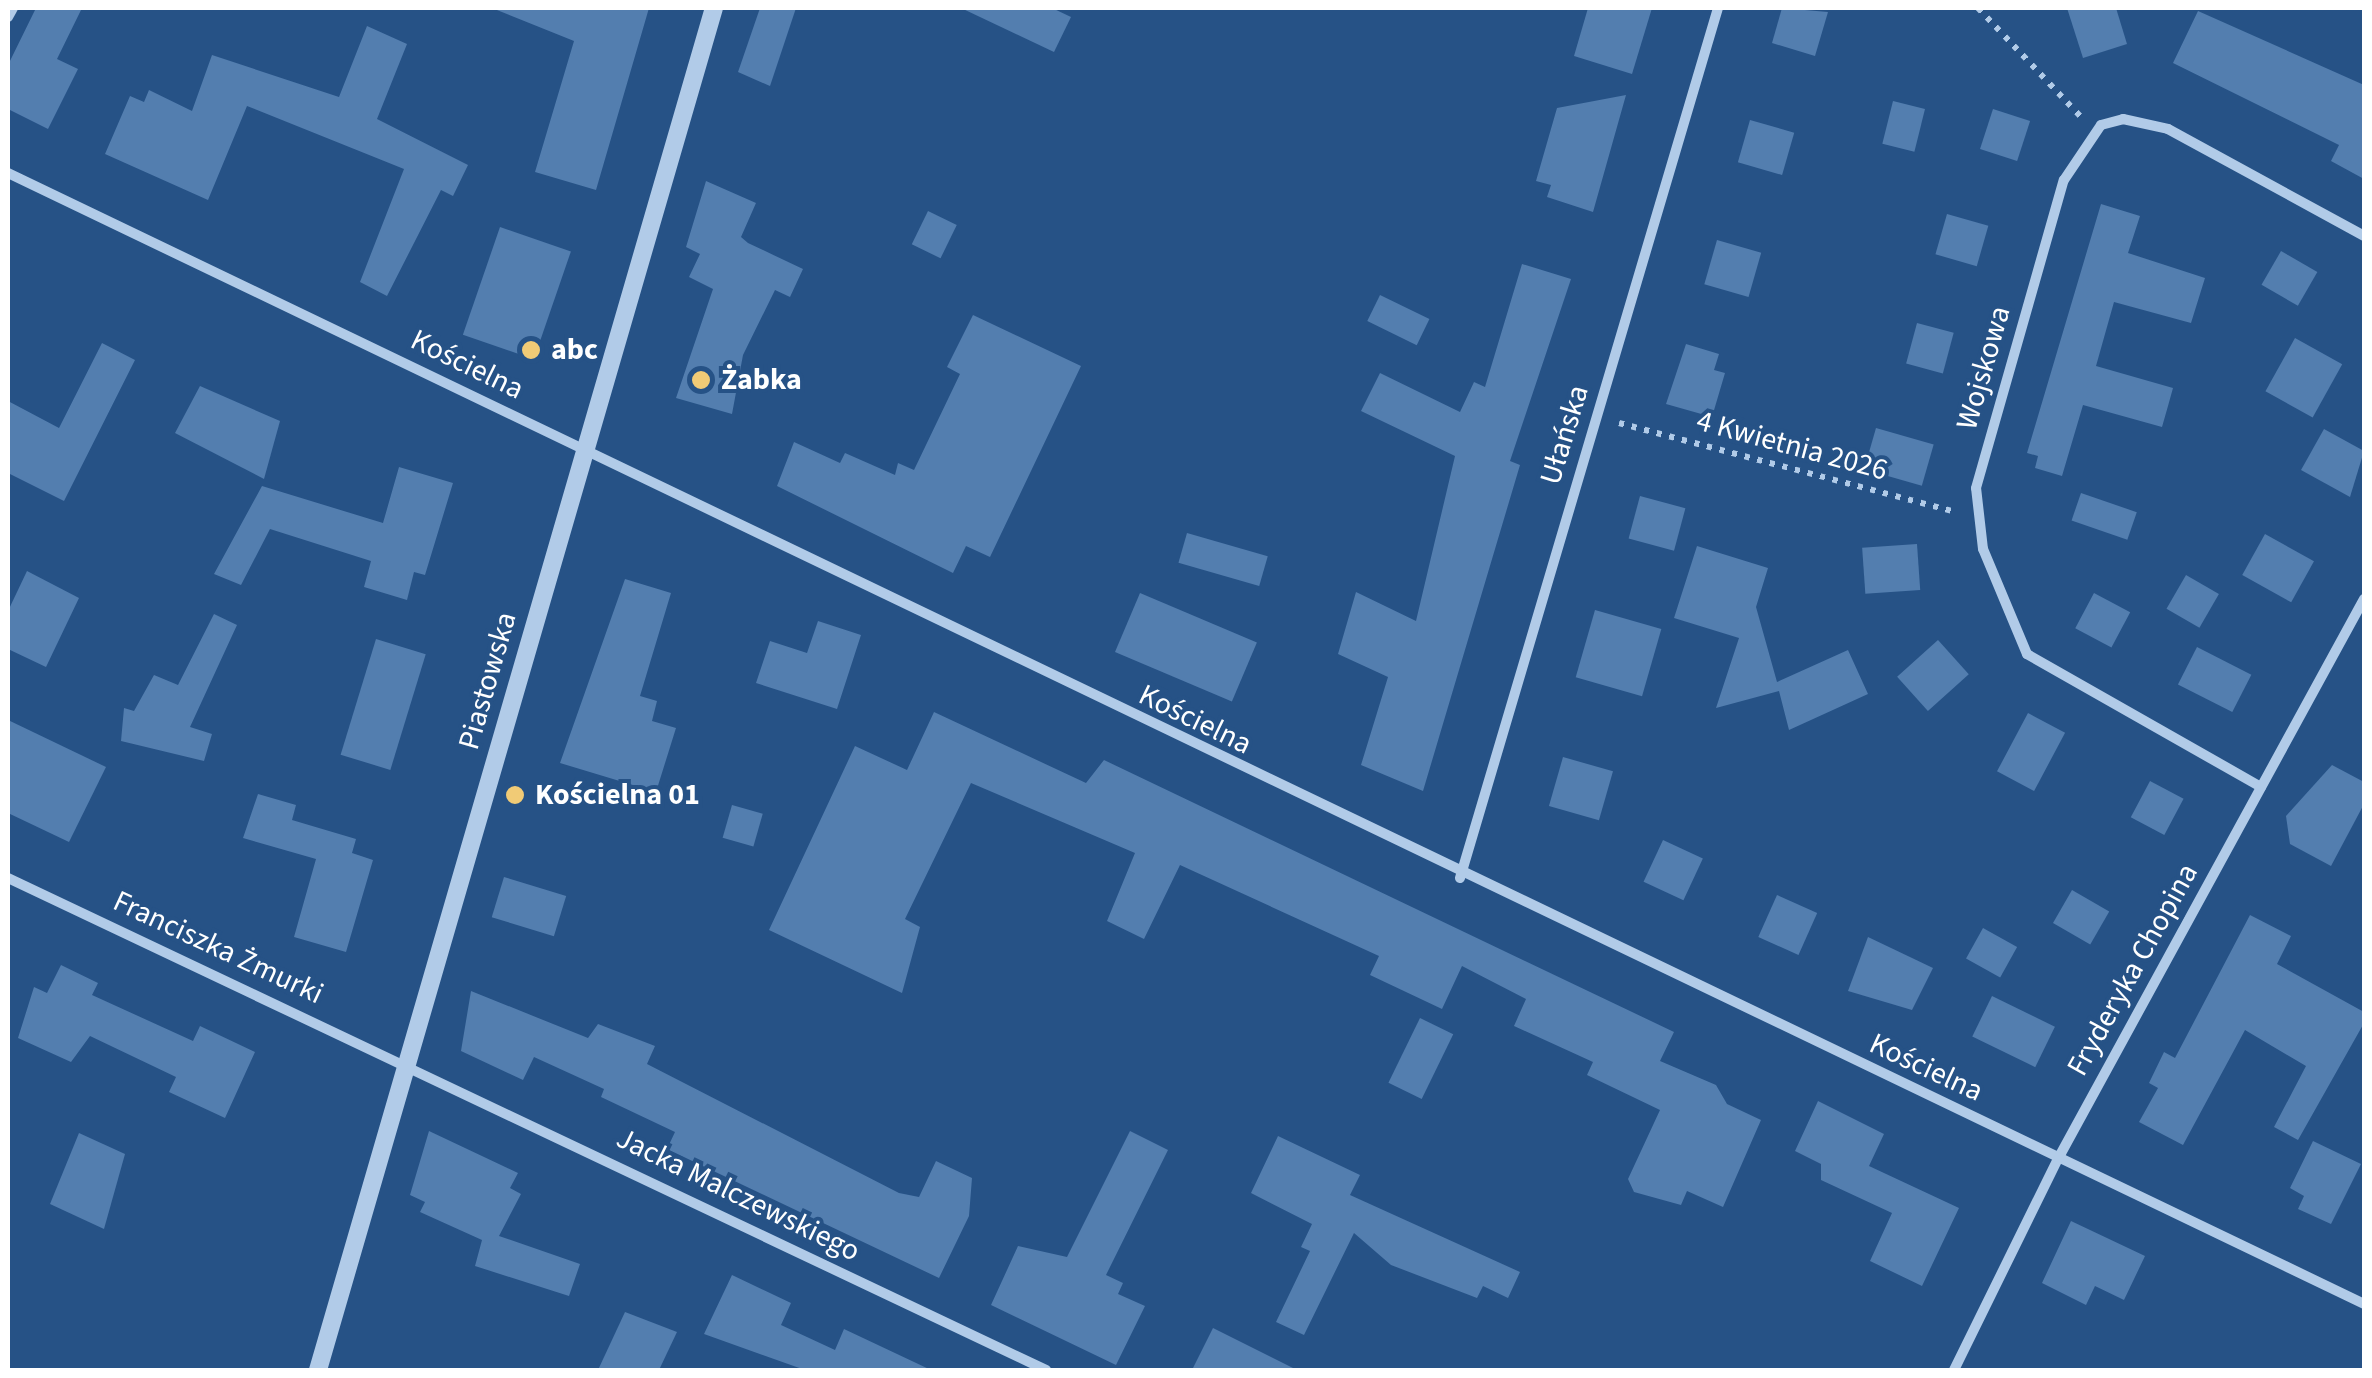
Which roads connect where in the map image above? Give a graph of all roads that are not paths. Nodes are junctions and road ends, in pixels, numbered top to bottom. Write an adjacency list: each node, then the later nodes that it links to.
1 (13, 8): 4 (street)
2 (714, 8): 7 (street, Piastowska)
3 (1718, 8): 11 (street, Ułańska)
4 (8, 17)
5 (8, 173): 7 (street, Kościelna)
6 (2364, 236): 9 (street, Wojskowa)
7 (583, 448): 11 (street, Kościelna); 12 (street, Piastowska)
8 (2364, 598): 9 (street, Fryderyka Chopina)
9 (2261, 788): 13 (street, Fryderyka Chopina)
10 (8, 878): 12 (street, Franciszka Żmurki)
11 (1460, 878): 13 (street, Kościelna)
12 (408, 1064): 15 (street, Piastowska); 16 (street, Jacka Malczewskiego)
13 (2059, 1157): 14 (street, Kościelna); 17 (street, Fryderyka Chopina)
14 (2364, 1304)
15 (318, 1370)
16 (1046, 1370)
17 (1954, 1370)

